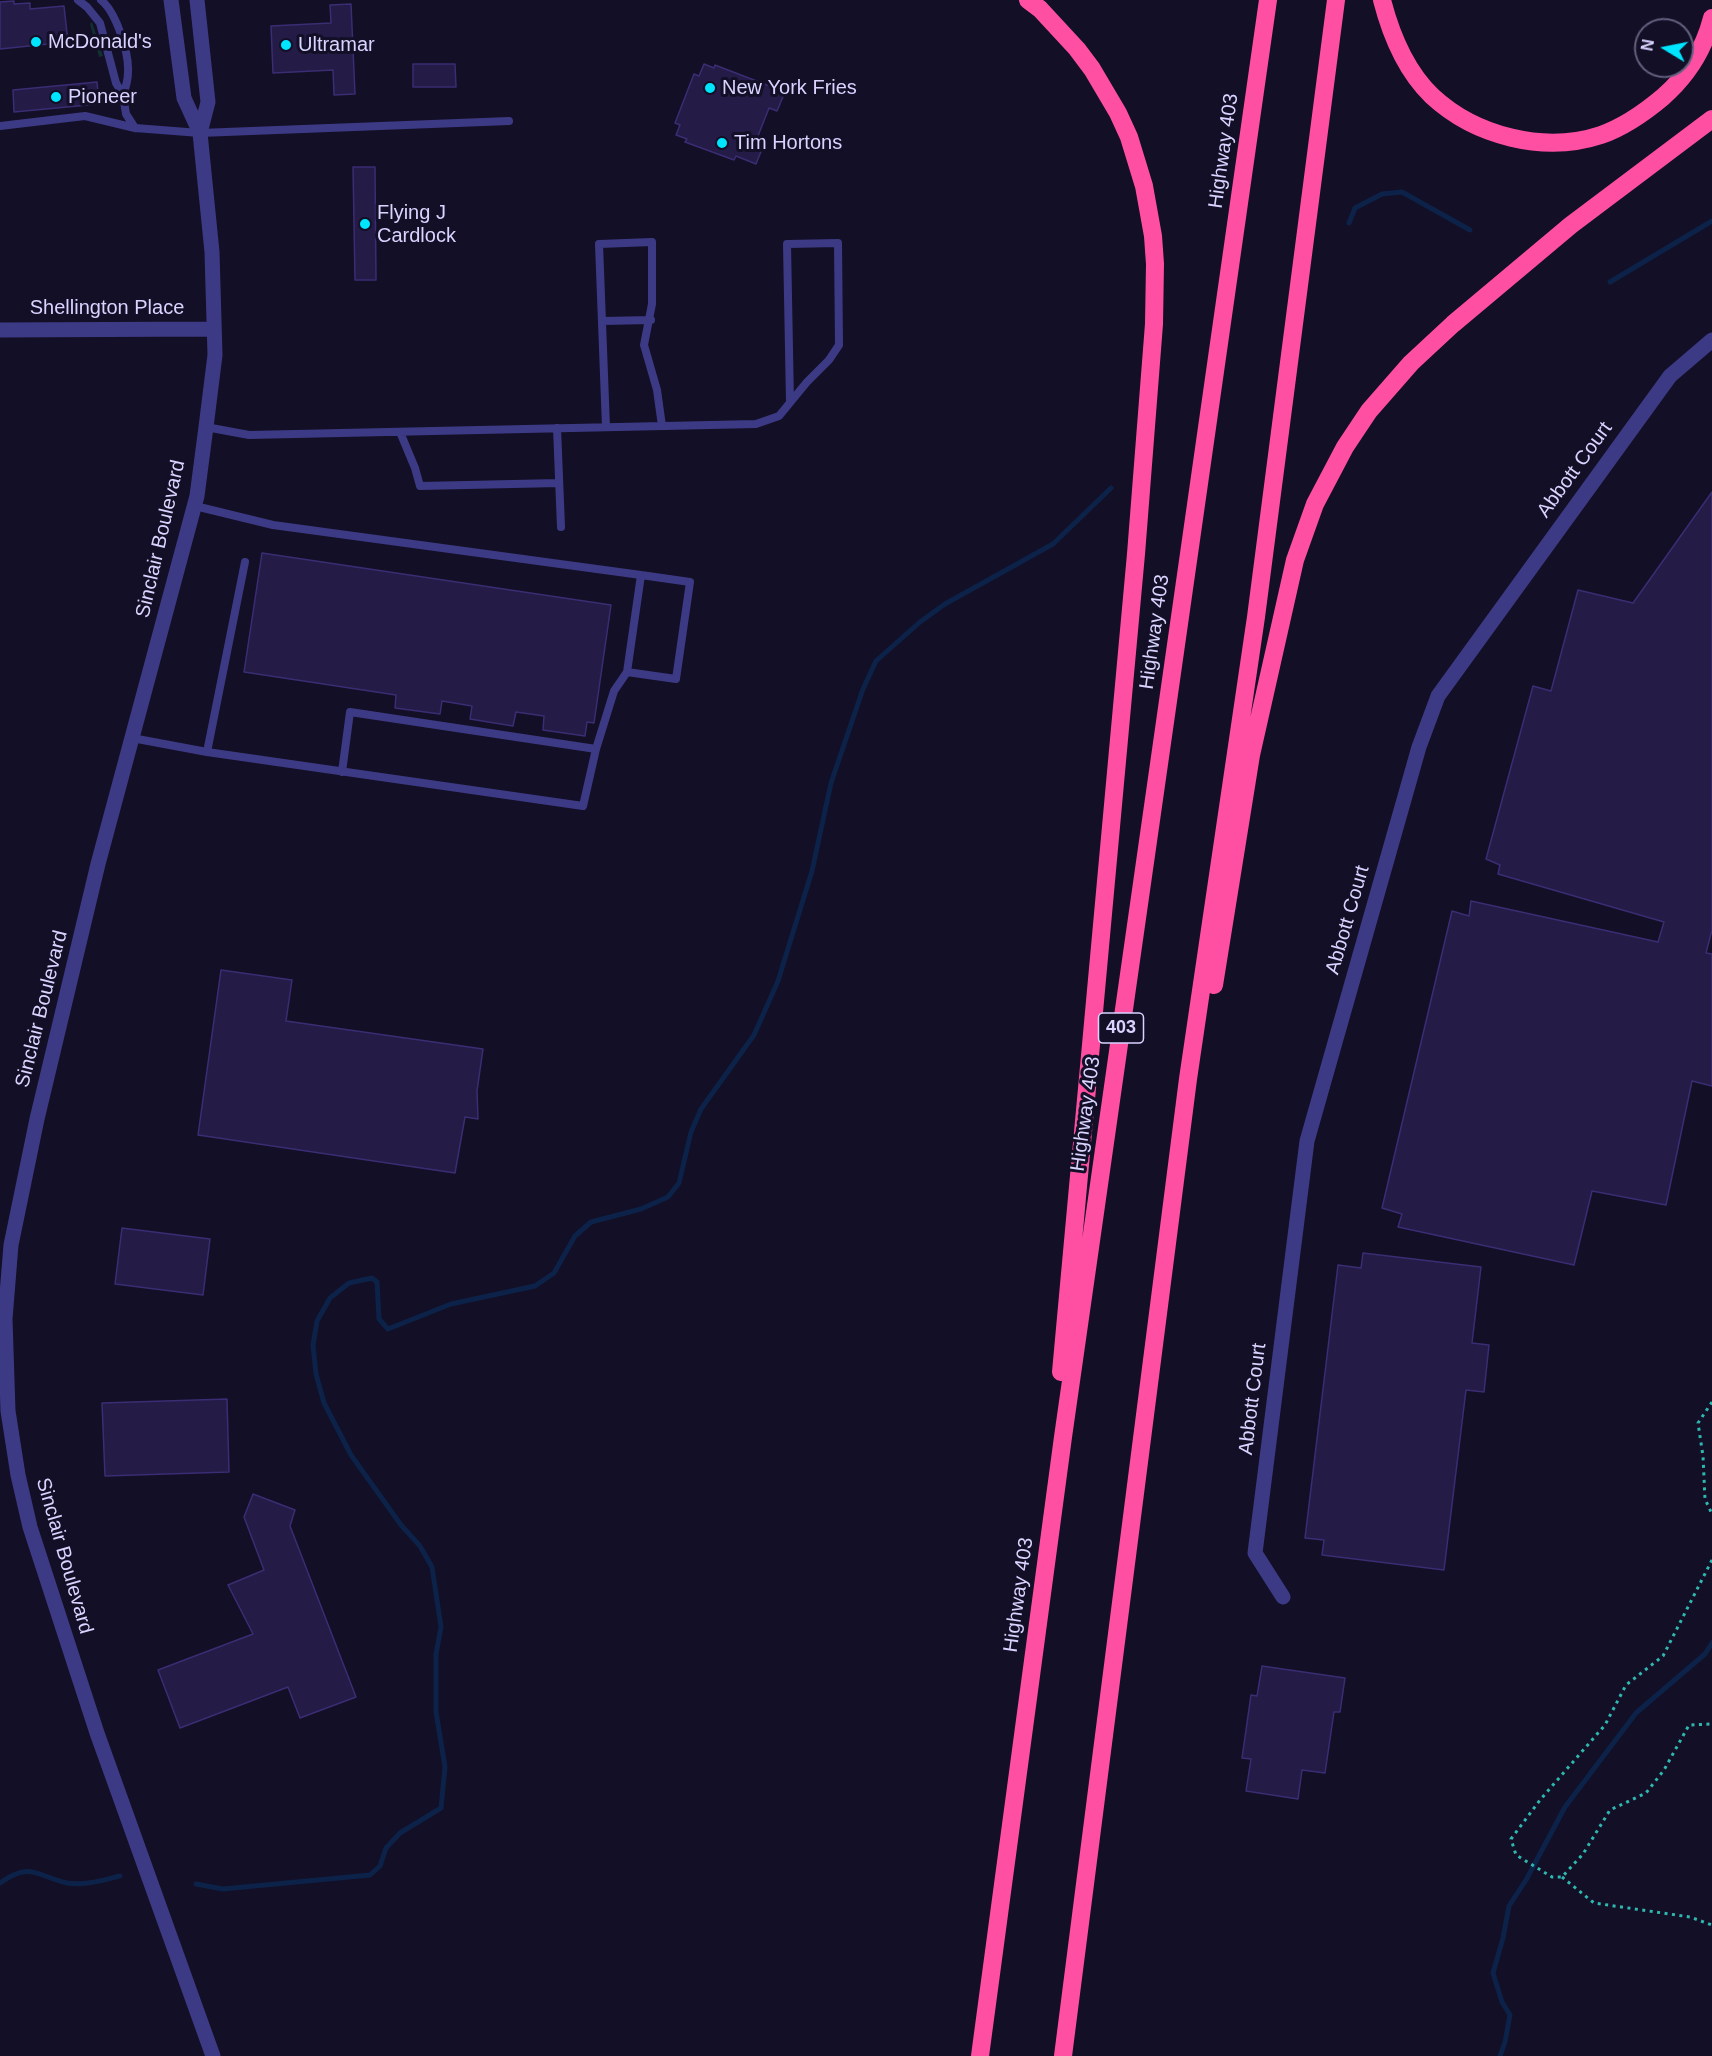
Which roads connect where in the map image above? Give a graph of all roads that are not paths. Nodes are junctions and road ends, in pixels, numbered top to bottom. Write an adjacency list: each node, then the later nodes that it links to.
1 (78, 0): 10 (lane)
2 (101, 0): 10 (lane)
3 (171, 0): 15 (street, Sinclair Boulevard)
4 (197, 0): 15 (street, Sinclair Boulevard)
5 (1028, 0): 38 (highway)
6 (1266, 0): 38 (highway, Highway 403 / 403)
7 (1336, 0): 37 (highway)
8 (1382, 0): 9 (highway)
9 (1712, 18)
10 (123, 95): 14 (lane)
11 (1712, 119): 37 (highway)
12 (509, 121): 15 (lane)
13 (0, 126): 14 (lane)
14 (135, 128): 15 (lane)
15 (200, 133): 18 (street, Sinclair Boulevard)
16 (651, 320): 17 (lane); 17 (lane); 22 (lane)
17 (602, 321): 24 (lane)
18 (214, 329): 19 (street, Shellington Place); 23 (street, Sinclair Boulevard)
19 (0, 330)
20 (1712, 340): 39 (street, Abbott Court)
21 (790, 402): 21 (lane); 22 (lane)
22 (662, 426): 24 (lane)
23 (206, 427): 26 (lane); 28 (street, Sinclair Boulevard)
24 (606, 428): 25 (lane)
25 (557, 429): 26 (lane); 27 (lane)
26 (400, 432): 27 (lane)
27 (559, 483): 29 (lane)
28 (195, 506): 31 (lane); 33 (street, Sinclair Boulevard)
29 (561, 526)
30 (245, 562): 35 (lane)
31 (641, 575): 32 (lane); 32 (lane)
32 (627, 672): 34 (lane)
33 (132, 738): 35 (lane); 40 (street, Sinclair Boulevard)
34 (596, 749): 36 (lane); 36 (lane)
35 (207, 752): 36 (lane)
36 (342, 772)
37 (1188, 1079): 42 (highway)
38 (1063, 1437): 41 (highway, Highway 403 / 403)
39 (1283, 1597)
40 (213, 2056)
41 (980, 2056)
42 (1063, 2056)

